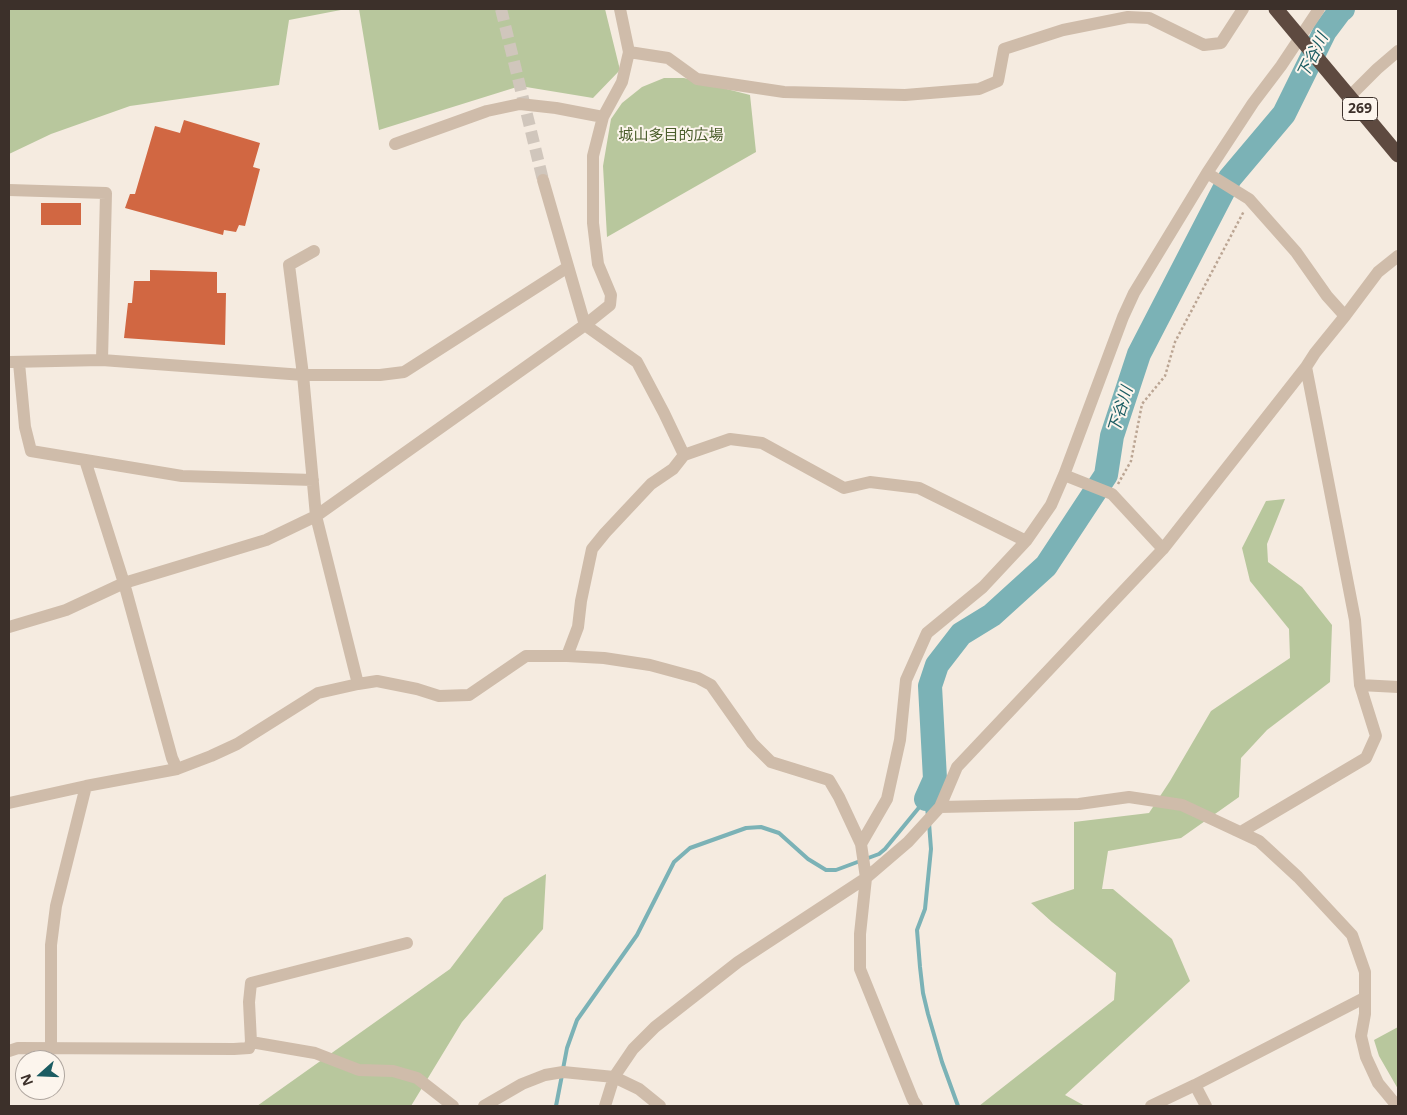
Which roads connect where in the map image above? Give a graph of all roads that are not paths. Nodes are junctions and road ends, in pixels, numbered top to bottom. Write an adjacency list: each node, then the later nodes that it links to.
1 (620, 9): 7 (street)
2 (1243, 9): 7 (street)
3 (1276, 9): 5 (highway, 269)
4 (1319, 9): 5 (street)
5 (1303, 40): 8 (highway, 269); 12 (street)
6 (1398, 51): 8 (street)
7 (628, 52): 9 (street)
8 (1350, 96): 11 (highway, 269)
9 (603, 117): 10 (street); 19 (street)
10 (395, 144)
11 (1398, 155)
12 (1207, 173): 18 (street); 26 (street)
13 (543, 180): 17 (street)
14 (9, 190): 20 (street)
15 (314, 251): 23 (street)
16 (1398, 256): 18 (street)
17 (568, 267): 19 (street); 23 (street)
18 (1345, 316): 22 (street)
19 (585, 325): 24 (street); 28 (street)
20 (102, 360): 21 (street); 23 (street)
21 (14, 362): 25 (street)
22 (1306, 367): 30 (street); 35 (street)
23 (303, 375): 27 (street)
24 (684, 455): 29 (street); 33 (street)
25 (85, 460): 27 (street); 31 (street)
26 (1064, 475): 29 (street); 30 (street)
27 (312, 480): 28 (street)
28 (316, 516): 31 (street); 34 (street)
29 (1026, 541): 42 (street)
30 (1163, 549): 40 (street)
31 (124, 583): 32 (street); 37 (street)
32 (9, 627)
33 (567, 656): 34 (street); 42 (street)
34 (358, 684): 37 (street)
35 (1360, 685): 36 (street); 41 (street)
36 (1398, 687)
37 (177, 769): 38 (street)
38 (86, 786): 39 (street); 47 (street)
39 (9, 804)
40 (940, 807): 41 (street); 43 (street)
41 (1241, 832): 45 (street)
42 (861, 844): 43 (street)
43 (866, 878): 49 (street); 51 (street)
44 (407, 943): 46 (street)
45 (1364, 998): 50 (street); 58 (street)
46 (252, 1042): 47 (street); 52 (street)
47 (51, 1048): 48 (street)
48 (9, 1051)
49 (614, 1078): 53 (street); 54 (street); 55 (street)
50 (1195, 1085): 56 (street); 57 (street)
51 (914, 1104)
52 (453, 1106)
53 (484, 1106)
54 (605, 1106)
55 (660, 1106)
56 (1151, 1106)
57 (1206, 1106)
58 (1397, 1106)

